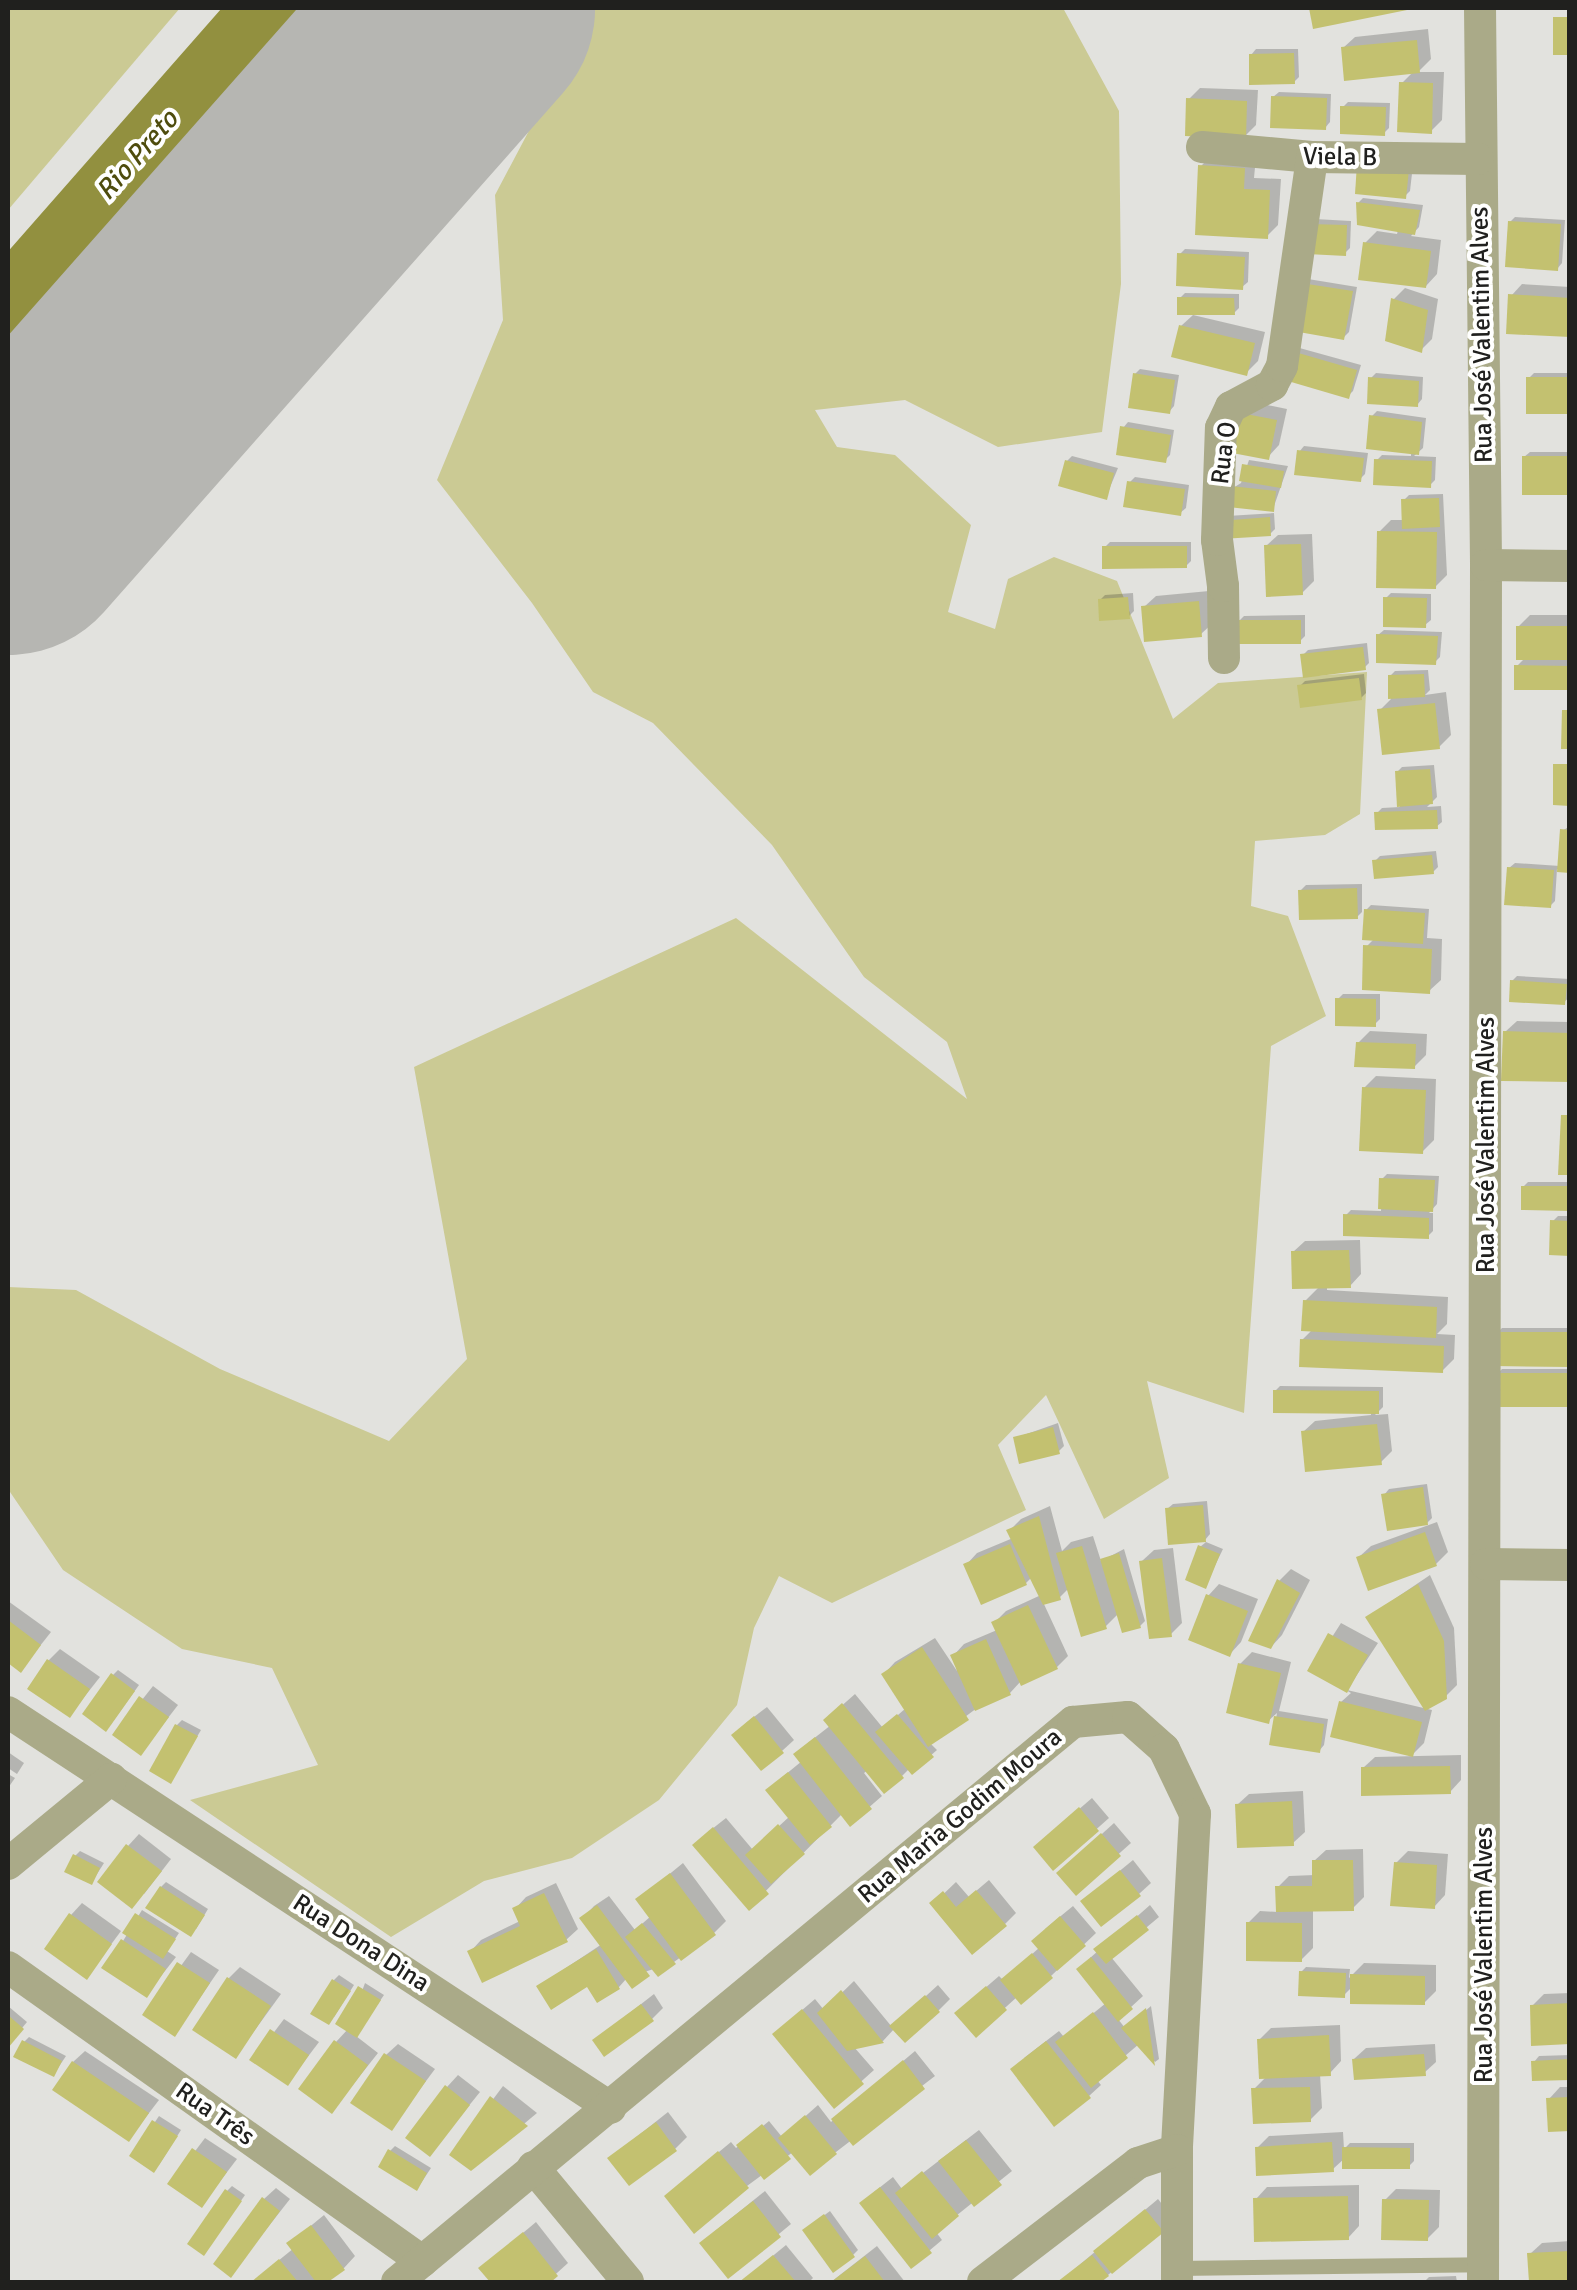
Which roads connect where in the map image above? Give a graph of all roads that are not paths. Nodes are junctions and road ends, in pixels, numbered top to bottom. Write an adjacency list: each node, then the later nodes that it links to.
1 (1480, 8): 4 (street, Rua José Valentim Alves)
2 (1202, 147): 3 (street, Viela B)
3 (1312, 158): 4 (street, Viela B); 7 (street, Rua O)
4 (1478, 159): 5 (street, Rua José Valentim Alves)
5 (1486, 565): 6 (street); 8 (street, Rua José Valentim Alves)
6 (1570, 566)
7 (1224, 658)
8 (1486, 1564): 9 (street); 18 (street, Rua José Valentim Alves)
9 (1570, 1565)
10 (8, 1712): 11 (street, Rua Dona Dina)
11 (112, 1779): 12 (street); 14 (street, Rua Dona Dina)
12 (8, 1864)
13 (8, 1967): 17 (street, Rua Três)
14 (611, 2108): 15 (street, Rua Maria Godim Moura); 16 (street, Rua Maria Godim Moura)
15 (1177, 2150): 19 (street, Rua Maria Godim Moura); 21 (street)
16 (533, 2167): 17 (street, Rua Maria Godim Moura); 20 (street)
17 (410, 2272)
18 (1483, 2273): 19 (lane)
19 (1177, 2275)
20 (628, 2282)
21 (982, 2282)

